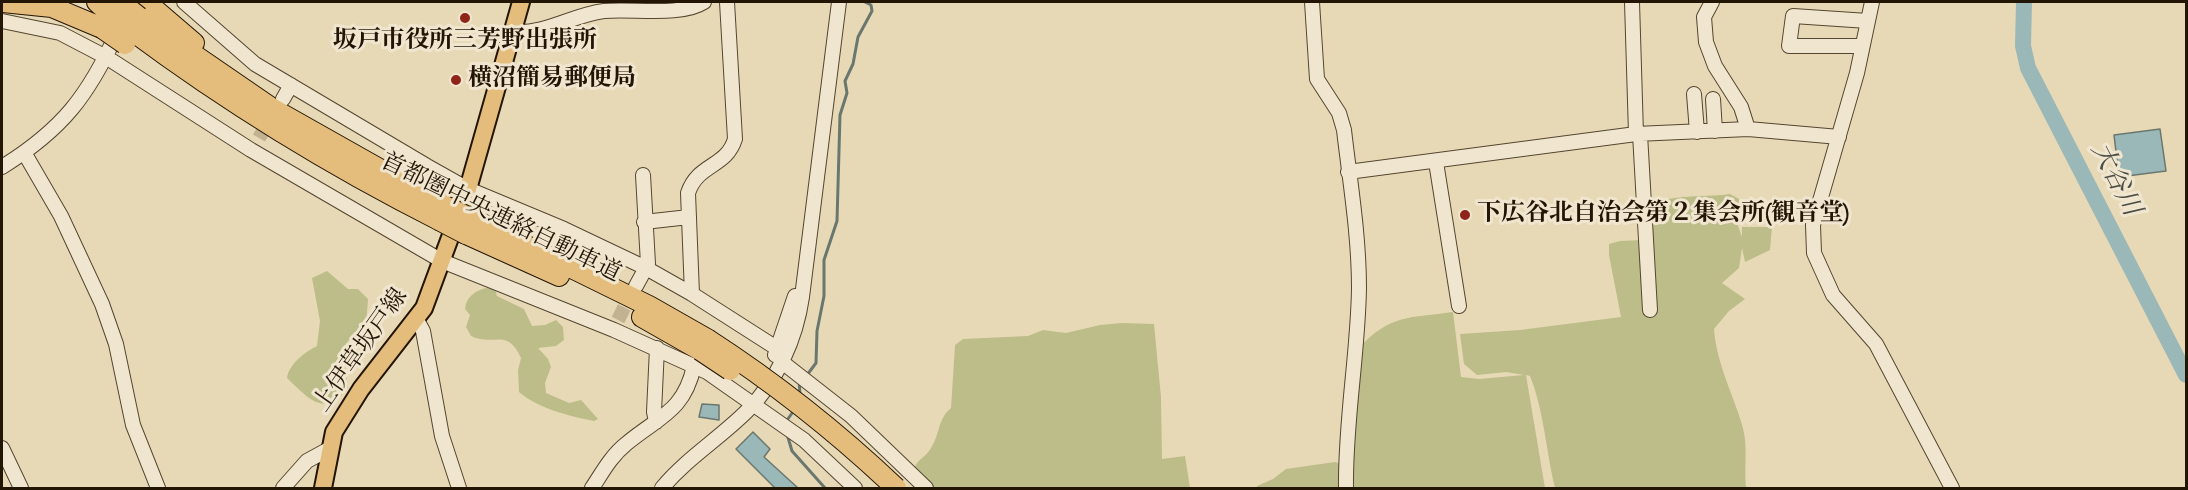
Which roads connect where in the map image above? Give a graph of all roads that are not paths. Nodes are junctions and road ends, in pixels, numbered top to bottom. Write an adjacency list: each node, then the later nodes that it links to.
1 (3, 2): 11 (highway)
2 (184, 2): 18 (street)
3 (521, 2): 15 (main road, 上伊草坂戸線)
4 (704, 2): 15 (street)
5 (727, 2): 36 (street)
6 (839, 2): 47 (street)
7 (1312, 2): 32 (street)
8 (1632, 2): 25 (street)
9 (1712, 2): 22 (street)
10 (1872, 2): 14 (street)
11 (107, 11): 12 (highway, bridge); 12 (highway, 首都圏中央連絡自動車道, bridge)
12 (136, 16): 17 (street); 21 (highway, 首都圏中央連絡自動車道); 35 (highway, 首都圏中央連絡自動車道)
13 (2, 21): 17 (street)
14 (1868, 21): 16 (street); 16 (street)
15 (514, 32): 34 (main road, 上伊草坂戸線)
16 (1862, 46): 26 (street)
17 (106, 57): 28 (street); 29 (street)
18 (291, 85): 21 (street); 34 (street)
19 (1694, 94): 24 (street)
20 (1713, 99): 23 (street)
21 (278, 104): 35 (highway, 首都圏中央連絡自動車道)
22 (1748, 129): 23 (street); 26 (street)
23 (1715, 131): 24 (street)
24 (1697, 132): 25 (street)
25 (1638, 134): 30 (street); 43 (street)
26 (1839, 136): 64 (street)
27 (259, 138): 28 (street)
28 (251, 150): 38 (street)
29 (25, 154): 31 (street); 53 (street)
30 (1436, 162): 32 (street); 42 (street)
31 (2, 167)
32 (1348, 172): 63 (street)
33 (643, 175): 37 (street)
34 (468, 189): 38 (main road, 上伊草坂戸線); 39 (street)
35 (442, 213): 46 (highway, 首都圏中央連絡自動車道, bridge)
36 (689, 217): 37 (street); 41 (street)
37 (644, 222): 39 (street)
38 (442, 261): 44 (main road, 上伊草坂戸線); 45 (street)
39 (646, 268): 40 (street); 41 (street)
40 (636, 286)
41 (692, 294): 47 (street)
42 (1460, 306)
43 (1650, 310)
44 (417, 320): 51 (main road, 上伊草坂戸線); 56 (street)
45 (657, 348): 46 (street); 49 (street)
46 (700, 352): 48 (street); 49 (street); 60 (highway, 首都圏中央連絡自動車道, bridge); 61 (highway, 首都圏中央連絡自動車道, bridge)
47 (780, 356): 48 (street); 62 (street)
48 (752, 402): 58 (street); 59 (street)
49 (656, 423): 57 (street)
50 (2, 448): 52 (street)
51 (329, 449): 54 (street); 55 (main road, 上伊草坂戸線)
52 (21, 489)
53 (158, 489)
54 (283, 489)
55 (323, 489)
56 (459, 489)
57 (592, 489)
58 (662, 489)
59 (855, 489)
60 (877, 489)
61 (896, 489)
62 (927, 489)
63 (1346, 489)
64 (1953, 489)

